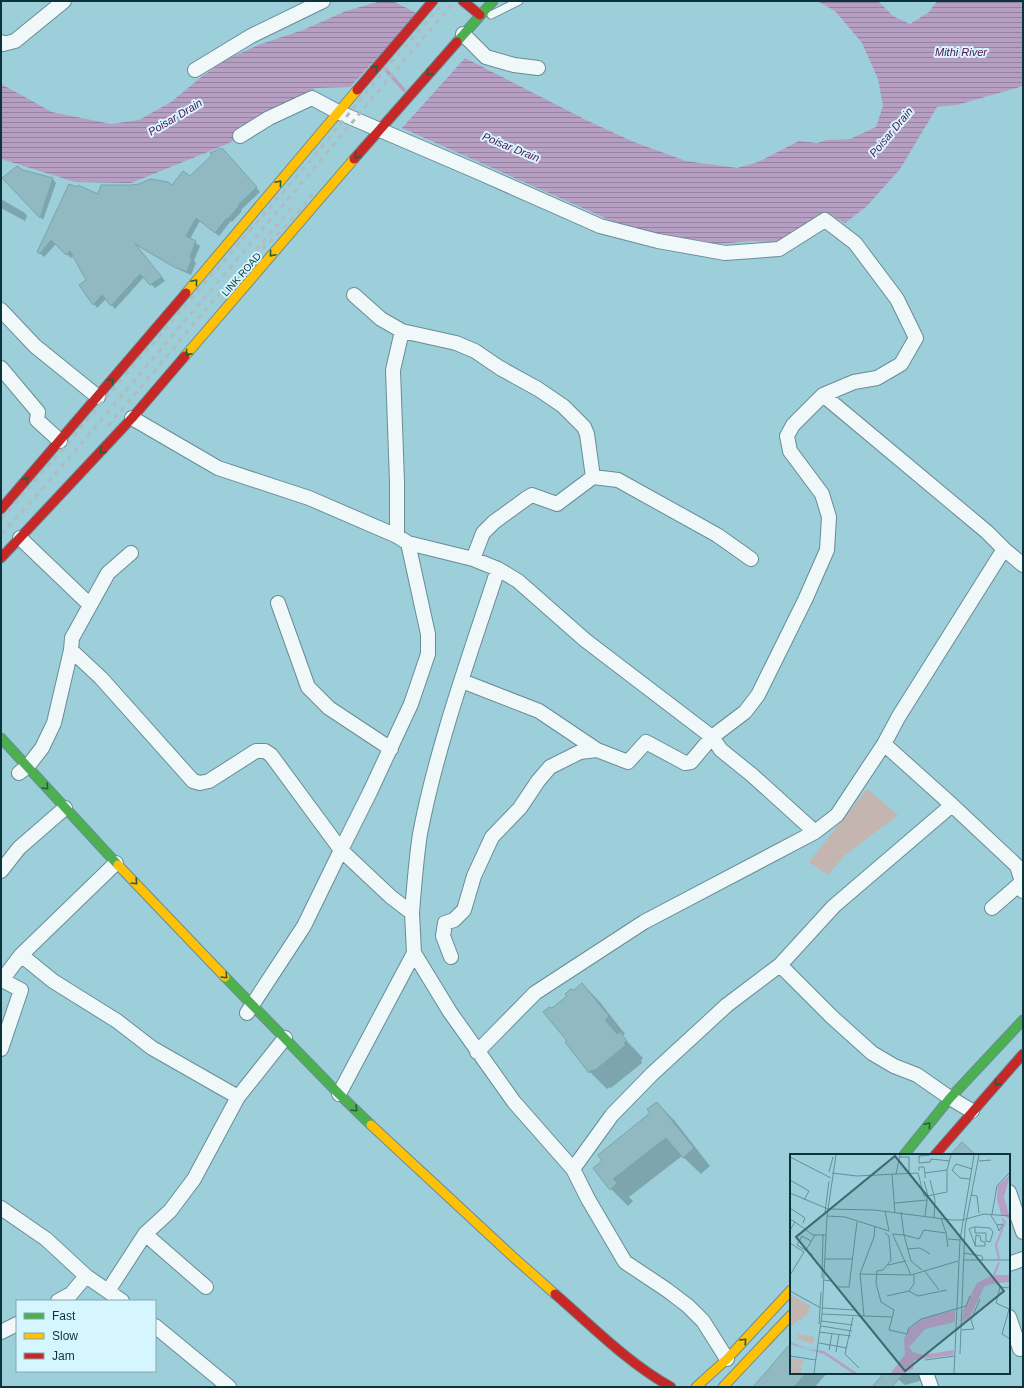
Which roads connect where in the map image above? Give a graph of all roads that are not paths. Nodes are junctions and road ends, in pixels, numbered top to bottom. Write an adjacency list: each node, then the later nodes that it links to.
1 (64, 1): 10 (street)
2 (323, 1): 12 (street)
3 (464, 1): 7 (main road)
4 (494, 1): 7 (main road, LINK ROAD)
5 (519, 1): 8 (lane)
6 (423, 7): 13 (main road, one-way to 6)
7 (480, 15): 8 (main road, LINK ROAD)
8 (473, 24): 9 (main road, LINK ROAD)
9 (459, 39): 11 (street); 14 (main road, LINK ROAD, one-way to 14)
10 (1, 42)
11 (538, 68)
12 (195, 70)
13 (338, 112): 14 (street); 15 (street); 22 (main road, one-way to 13)
14 (380, 128): 21 (street); 23 (main road, LINK ROAD, one-way to 23)
15 (240, 136)
16 (354, 295): 19 (street)
17 (1, 310): 22 (street)
18 (1, 319): 22 (street)
19 (402, 331): 25 (street); 28 (street)
20 (1, 368): 24 (street)
21 (823, 395): 29 (street); 40 (street)
22 (94, 401): 24 (main road)
23 (132, 418): 27 (main road, LINK ROAD, one-way to 27); 28 (street)
24 (60, 441): 26 (main road, one-way to 24)
25 (593, 477): 32 (street); 33 (street)
26 (1, 509)
27 (20, 538): 31 (main road, LINK ROAD); 37 (street)
28 (402, 540): 32 (street); 43 (street)
29 (1004, 549): 34 (street); 42 (street)
30 (131, 553): 37 (street)
31 (1, 558)
32 (473, 559): 35 (street)
33 (751, 559)
34 (1023, 565)
35 (498, 569): 39 (street); 40 (street)
36 (278, 603): 43 (street)
37 (90, 605): 38 (street)
38 (71, 650): 45 (street); 49 (street)
39 (462, 681): 44 (street); 56 (street)
40 (712, 736): 44 (street); 48 (street)
41 (1, 738): 45 (main road)
42 (884, 744): 46 (street); 48 (street)
43 (390, 749): 49 (street)
44 (597, 750): 59 (street)
45 (22, 772): 47 (main road, one-way to 47)
46 (952, 805): 52 (street); 60 (street)
47 (60, 813): 50 (main road); 51 (street)
48 (816, 832): 66 (street)
49 (341, 850): 56 (street); 62 (street)
50 (110, 867): 55 (main road, one-way to 55); 58 (street)
51 (1, 871)
52 (1021, 882): 54 (street)
53 (135, 896): 55 (main road)
54 (992, 904)
55 (155, 910): 62 (main road, one-way to 62)
56 (412, 913): 57 (street)
57 (414, 953): 66 (street); 69 (street)
58 (21, 955): 61 (street); 70 (street)
59 (451, 957)
60 (780, 965): 71 (street); 76 (street)
61 (2, 979): 65 (street)
62 (248, 1011): 64 (main road)
63 (1023, 1020): 71 (main road)
64 (282, 1046): 68 (main road); 68 (main road); 70 (street)
65 (1, 1049)
66 (477, 1052): 76 (street)
67 (1023, 1054): 72 (main road, one-way to 72)
68 (316, 1075): 69 (main road); 73 (main road)
69 (339, 1094): 73 (main road, one-way to 73)
70 (238, 1097): 84 (street)
71 (950, 1098): 72 (street); 74 (main road, one-way to 71)
72 (972, 1111): 75 (main road)
73 (367, 1126): 77 (main road)
74 (905, 1154)
75 (936, 1154)
76 (573, 1169): 106 (street)
77 (436, 1186): 78 (main road); 81 (main road)
78 (430, 1194)
79 (1010, 1195): 83 (street)
80 (1, 1208): 89 (street)
81 (472, 1219): 82 (main road); 85 (main road)
82 (465, 1227)
83 (1023, 1232)
84 (144, 1234): 90 (street); 91 (street)
85 (511, 1255): 87 (main road); 93 (main road)
86 (1023, 1259): 88 (street)
87 (504, 1262)
88 (1010, 1264)
89 (86, 1276): 91 (street); 94 (street)
90 (206, 1287)
91 (108, 1291): 95 (street)
92 (790, 1291): 106 (main road, one-way to 92)
93 (555, 1293): 96 (main road); 97 (main road)
94 (60, 1300)
95 (121, 1300)
96 (548, 1302)
97 (577, 1313): 99 (main road); 104 (main road)
98 (790, 1316): 112 (main road)
99 (571, 1322)
100 (1010, 1322): 105 (street)
101 (16, 1324): 103 (street)
102 (156, 1327): 109 (street)
103 (1, 1332)
104 (611, 1343): 108 (main road); 108 (main road)
105 (1017, 1350)
106 (727, 1359): 111 (main road)
107 (926, 1374): 113 (street)
108 (650, 1380): 110 (main road)
109 (229, 1387)
110 (671, 1387)
111 (696, 1387)
112 (723, 1387)
113 (931, 1387)

